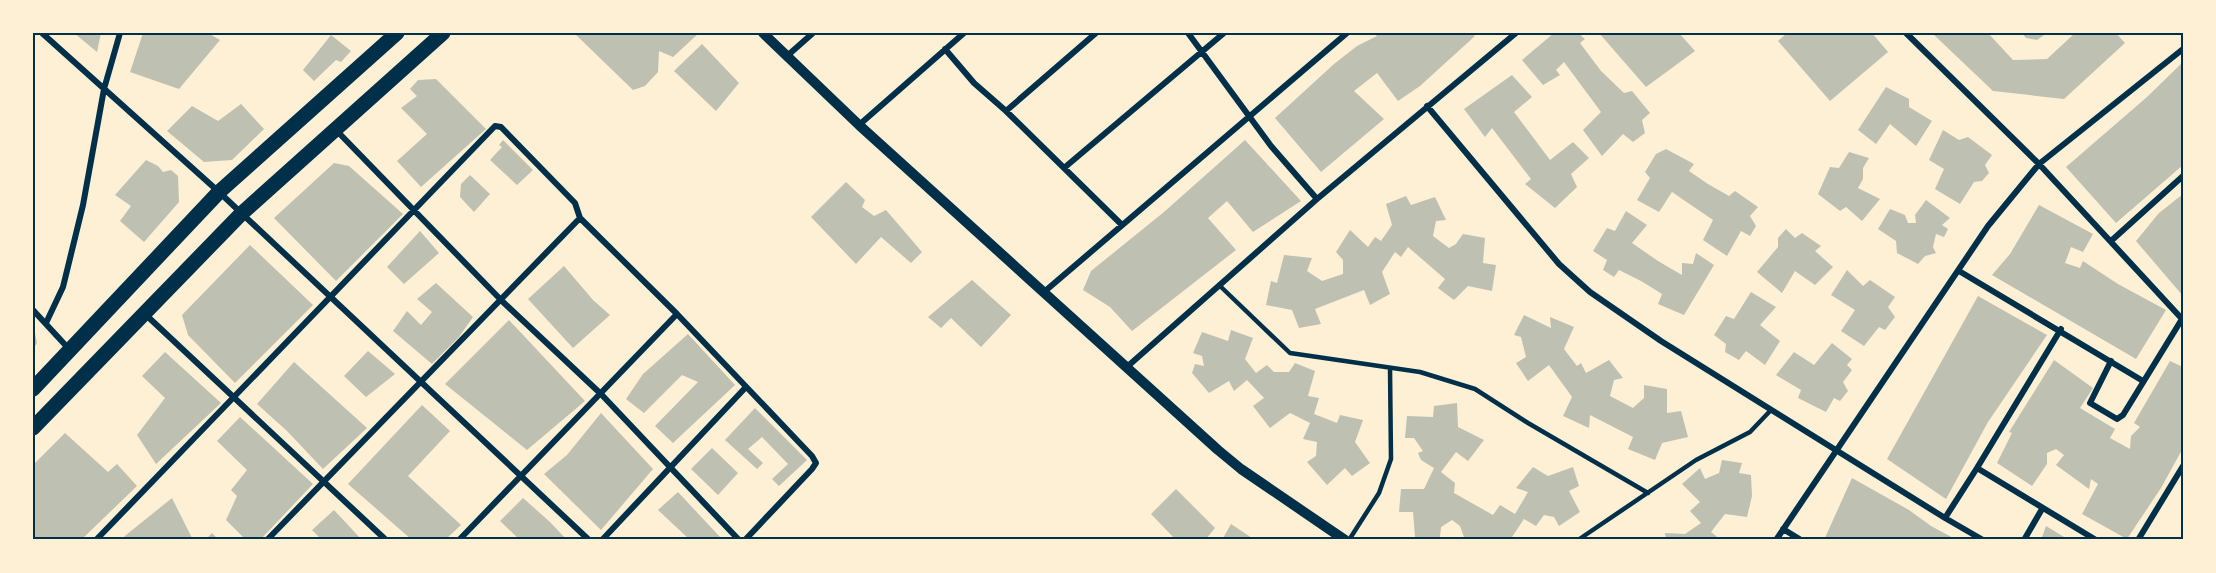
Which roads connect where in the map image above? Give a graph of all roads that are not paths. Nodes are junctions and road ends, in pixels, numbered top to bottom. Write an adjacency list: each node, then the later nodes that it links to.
1 (42, 33): 18 (street)
2 (120, 33): 18 (street)
3 (397, 33): 27 (main road)
4 (443, 33): 23 (main road)
5 (763, 33): 17 (street)
6 (813, 33): 17 (street)
7 (964, 33): 14 (street)
8 (1096, 33): 20 (street)
9 (1188, 33): 16 (street)
10 (1224, 33): 16 (street)
11 (1347, 33): 21 (street)
12 (1515, 33): 19 (street)
13 (1906, 33): 24 (street)
14 (945, 49): 20 (street); 22 (street)
15 (2183, 49): 24 (street)
16 (1202, 51): 21 (street); 25 (street)
17 (787, 56): 22 (street)
18 (104, 89): 27 (street); 43 (street)
19 (1427, 106): 28 (street); 55 (street)
20 (1006, 111): 25 (street)
21 (1250, 115): 28 (street); 32 (street)
22 (859, 125): 36 (street)
23 (336, 129): 29 (street); 30 (main road)
24 (2039, 165): 33 (street); 34 (street)
25 (1064, 168): 32 (street)
26 (2182, 177): 33 (street)
27 (219, 192): 30 (street); 45 (main road)
28 (1317, 199): 35 (street)
29 (414, 211): 31 (street); 37 (street); 38 (street)
30 (241, 214): 37 (street); 40 (main road)
31 (580, 218): 38 (street); 41 (street)
32 (1122, 225): 36 (street)
33 (2111, 242): 42 (street)
34 (1959, 271): 44 (street); 57 (street)
35 (1219, 285): 47 (street); 48 (lane)
36 (1044, 292): 47 (street)
37 (329, 296): 50 (street); 54 (street)
38 (502, 301): 50 (street); 53 (street)
39 (33, 310): 43 (street)
40 (143, 313): 54 (street); 56 (main road)
41 (677, 314): 51 (street); 53 (street)
42 (2182, 320): 49 (street)
43 (45, 323): 45 (street)
44 (2061, 329): 46 (street); 60 (street)
45 (70, 350): 52 (main road)
46 (2112, 361): 49 (street); 49 (street)
47 (1128, 366): 75 (street)
48 (1390, 368): 63 (lane); 75 (lane)
49 (2143, 381)
50 (421, 382): 61 (street); 62 (street)
51 (746, 387): 59 (street); 74 (street)
52 (33, 389)
53 (601, 394): 59 (street); 61 (street)
54 (232, 398): 62 (street); 67 (street)
55 (1770, 410): 57 (street); 63 (lane)
56 (33, 428)
57 (1836, 450): 65 (street); 66 (street)
58 (2183, 466): 82 (street)
59 (668, 468): 72 (street); 73 (street)
60 (1977, 468): 64 (street); 65 (street)
61 (520, 476): 70 (street); 71 (street)
62 (324, 482): 68 (street); 69 (street)
63 (1648, 493): 76 (lane)
64 (2042, 509): 80 (street); 81 (street)
65 (1945, 518): 79 (street)
66 (1784, 530): 77 (street); 78 (street)
67 (96, 540)
68 (267, 540)
69 (386, 540)
70 (459, 540)
71 (589, 540)
72 (602, 540)
73 (739, 540)
74 (745, 540)
75 (1347, 540)
76 (1578, 540)
77 (1776, 540)
78 (1801, 540)
79 (1983, 540)
80 (2025, 540)
81 (2096, 540)
82 (2138, 540)

